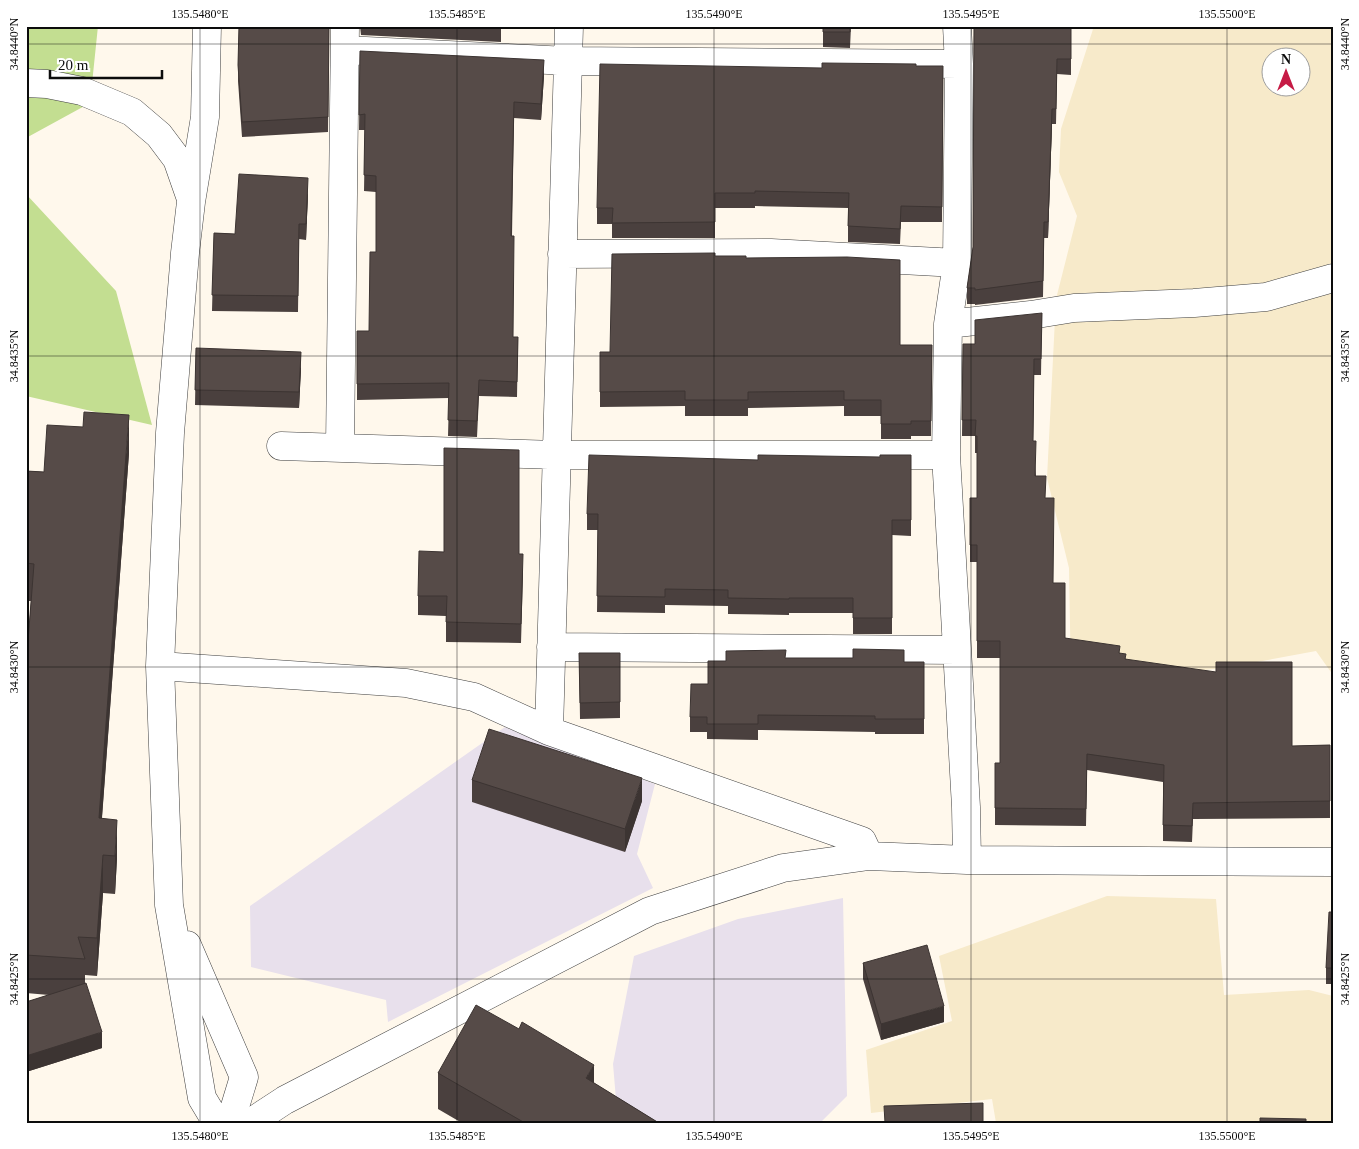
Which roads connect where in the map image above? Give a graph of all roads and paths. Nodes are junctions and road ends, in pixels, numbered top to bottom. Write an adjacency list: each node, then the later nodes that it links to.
1 (207, 26): 8 (street)
2 (569, 26): 5 (street)
3 (957, 26): 6 (street)
4 (345, 38): 5 (street); 14 (street)
5 (568, 62): 6 (street); 9 (street)
6 (959, 64): 10 (street)
7 (26, 83): 8 (street)
8 (191, 202): 19 (street)
9 (562, 254): 10 (street); 15 (street)
10 (957, 263): 12 (street)
11 (1333, 278): 12 (street)
12 (948, 324): 16 (street)
13 (281, 446): 14 (street)
14 (340, 446): 15 (street)
15 (557, 455): 16 (street); 17 (street)
16 (946, 455): 18 (street)
17 (551, 647): 18 (street); 20 (street)
18 (957, 650): 22 (street)
19 (160, 666): 20 (street); 24 (street)
20 (549, 731): 21 (street)
21 (869, 856): 22 (street); 27 (street)
22 (967, 860): 23 (street)
23 (1333, 862)
24 (169, 905): 25 (street); 26 (street)
25 (216, 1123)
26 (230, 1123)
27 (250, 1123)

